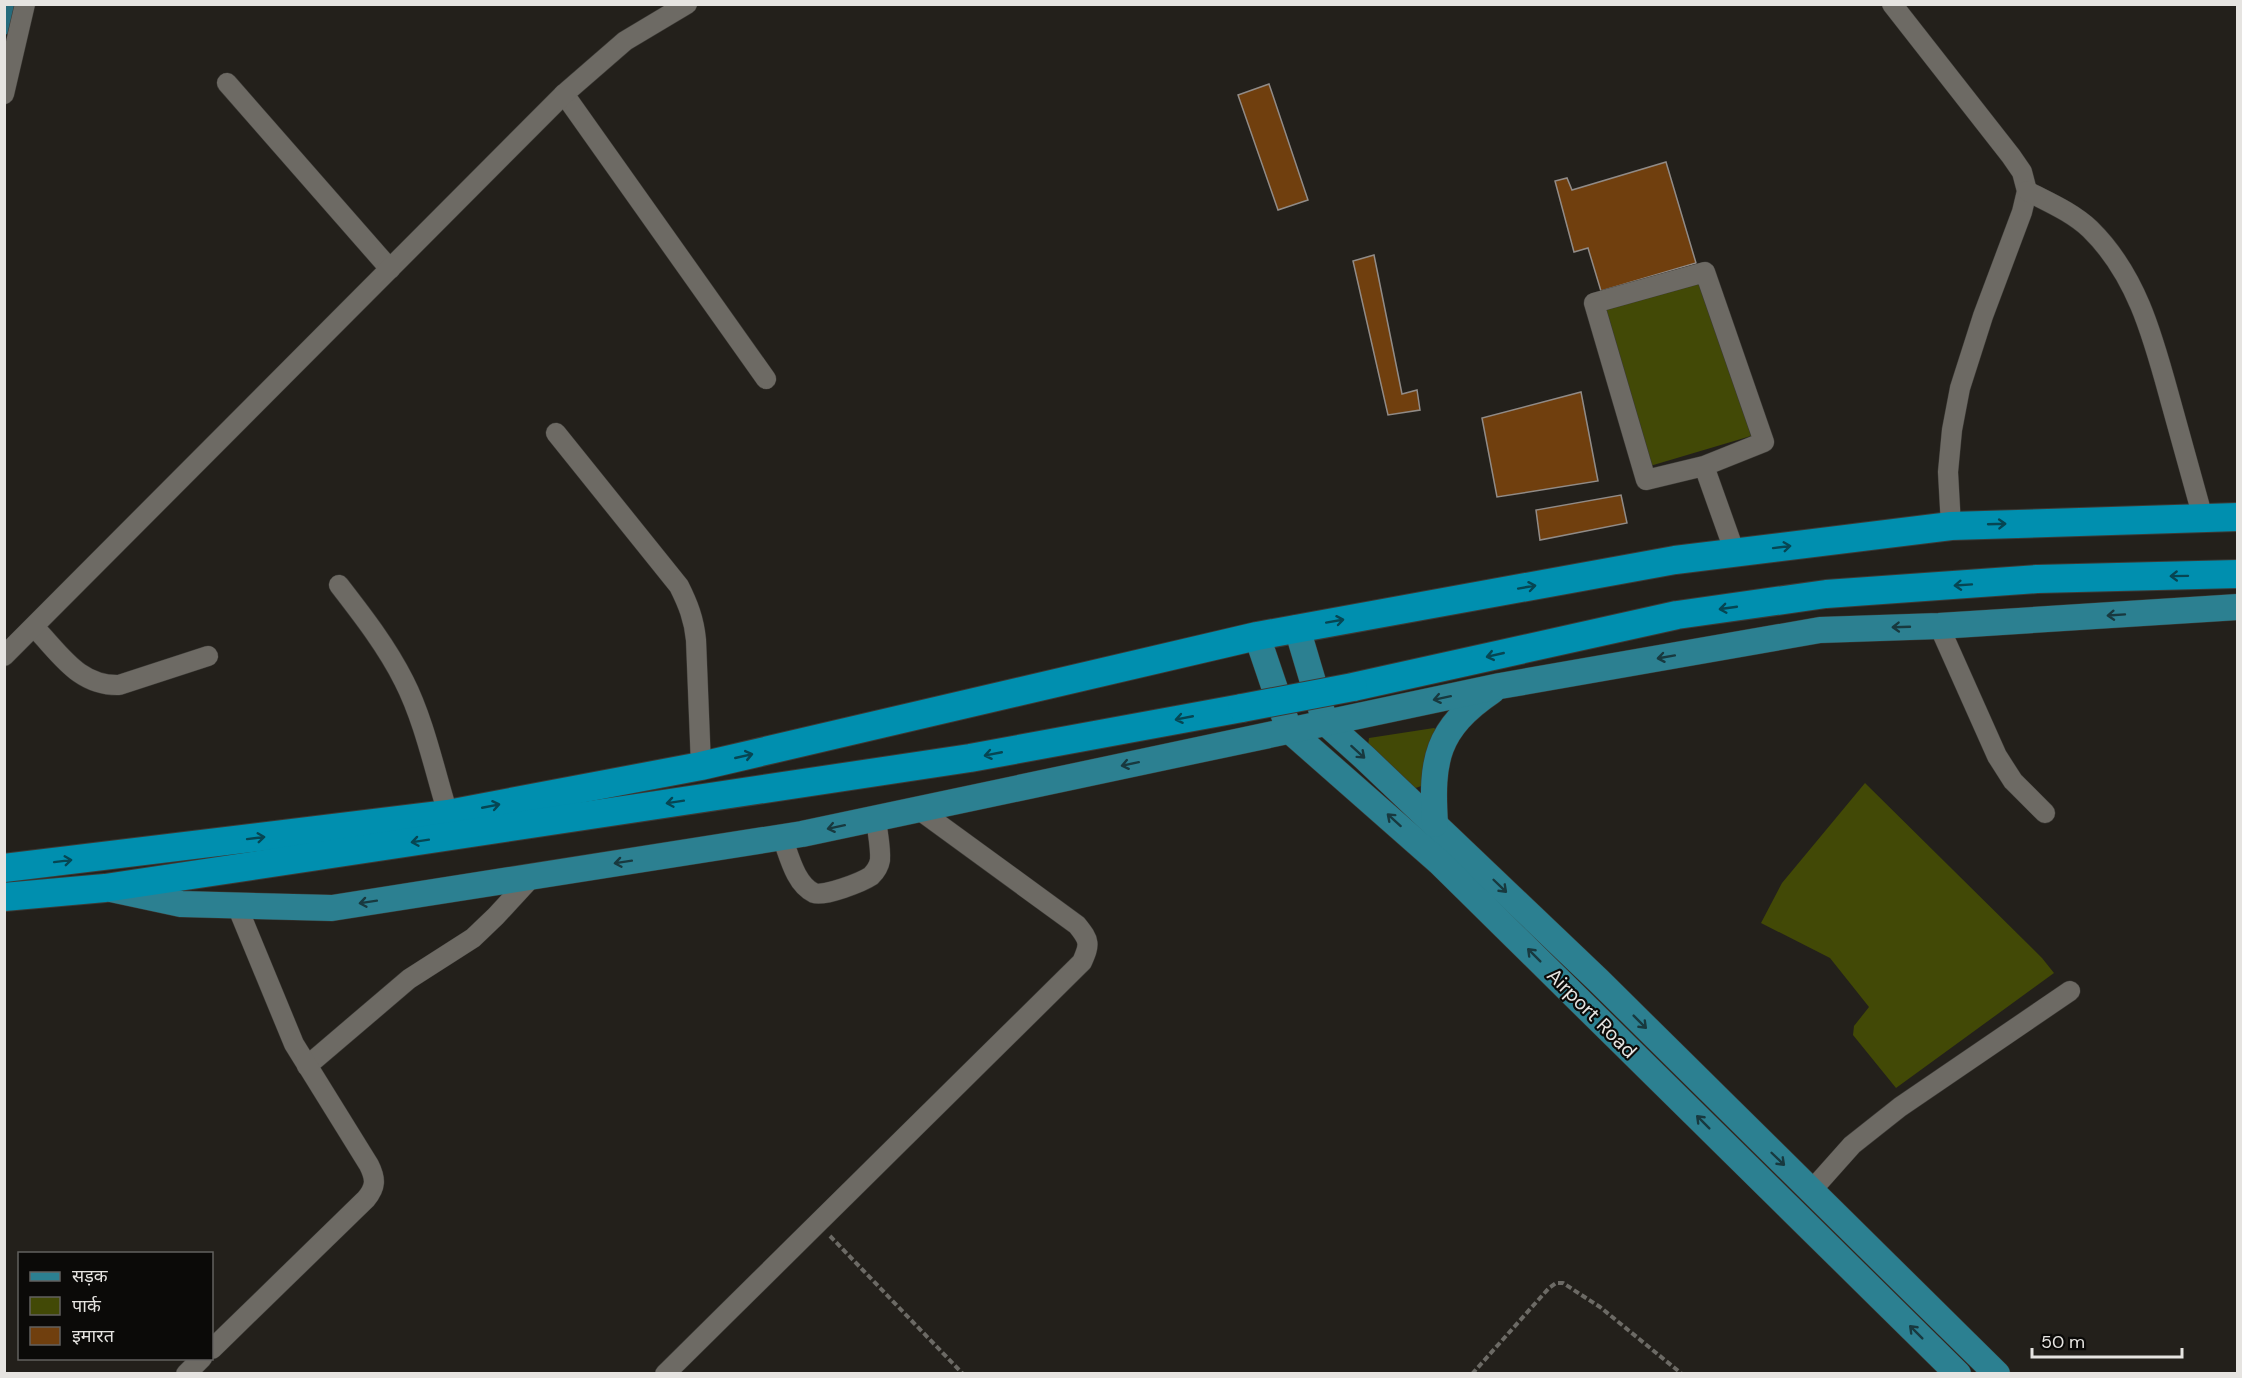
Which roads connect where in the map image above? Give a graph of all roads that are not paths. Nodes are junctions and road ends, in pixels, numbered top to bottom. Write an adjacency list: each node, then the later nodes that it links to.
1 (25, 4): 5 (street)
2 (687, 4): 6 (street)
3 (1892, 4): 7 (street)
4 (227, 82): 8 (street)
5 (4, 94)
6 (564, 94): 8 (street); 9 (street)
7 (2027, 191): 13 (street); 14 (street)
8 (390, 269): 20 (street)
9 (766, 379)
10 (556, 433): 28 (street)
11 (1704, 466): 11 (street); 15 (street)
12 (2238, 517): 13 (highway)
13 (2203, 518): 14 (highway, one-way to 13)
14 (1951, 526): 15 (highway, one-way to 14)
15 (1735, 553): 21 (highway, one-way to 15)
16 (2238, 574): 37 (highway, one-way to 37, bridge)
17 (339, 585): 31 (street)
18 (2238, 607): 19 (main road, one-way to 19)
19 (1939, 626): 25 (main road, one-way to 25); 30 (street)
20 (34, 627): 23 (street); 24 (street)
21 (1297, 628): 22 (highway); 26 (main road)
22 (1257, 636): 27 (main road); 28 (highway, one-way to 22)
23 (4, 656)
24 (208, 656)
25 (1500, 686): 26 (main road, one-way to 26); 33 (main road)
26 (1325, 722): 27 (main road); 33 (main road, one-way to 33)
27 (1289, 730): 29 (main road, one-way to 29); 47 (main road, Airport Road, one-way to 27)
28 (701, 766): 31 (highway, one-way to 28)
29 (918, 810): 32 (main road); 46 (street)
30 (2044, 813)
31 (448, 814): 35 (highway, one-way to 31)
32 (876, 818): 34 (main road, one-way to 34); 34 (street)
33 (1435, 824): 42 (main road, one-way to 42)
34 (782, 837): 36 (main road, one-way to 36)
35 (4, 868)
36 (532, 877): 39 (main road, one-way to 39); 41 (street)
37 (105, 888): 38 (highway); 39 (main road)
38 (4, 897)
39 (237, 906): 41 (street)
40 (2070, 991): 42 (street)
41 (307, 1066): 43 (street)
42 (1811, 1191): 48 (main road)
43 (213, 1348)
44 (201, 1360): 45 (street)
45 (186, 1374)
46 (665, 1374)
47 (1958, 1374)
48 (1997, 1374)

